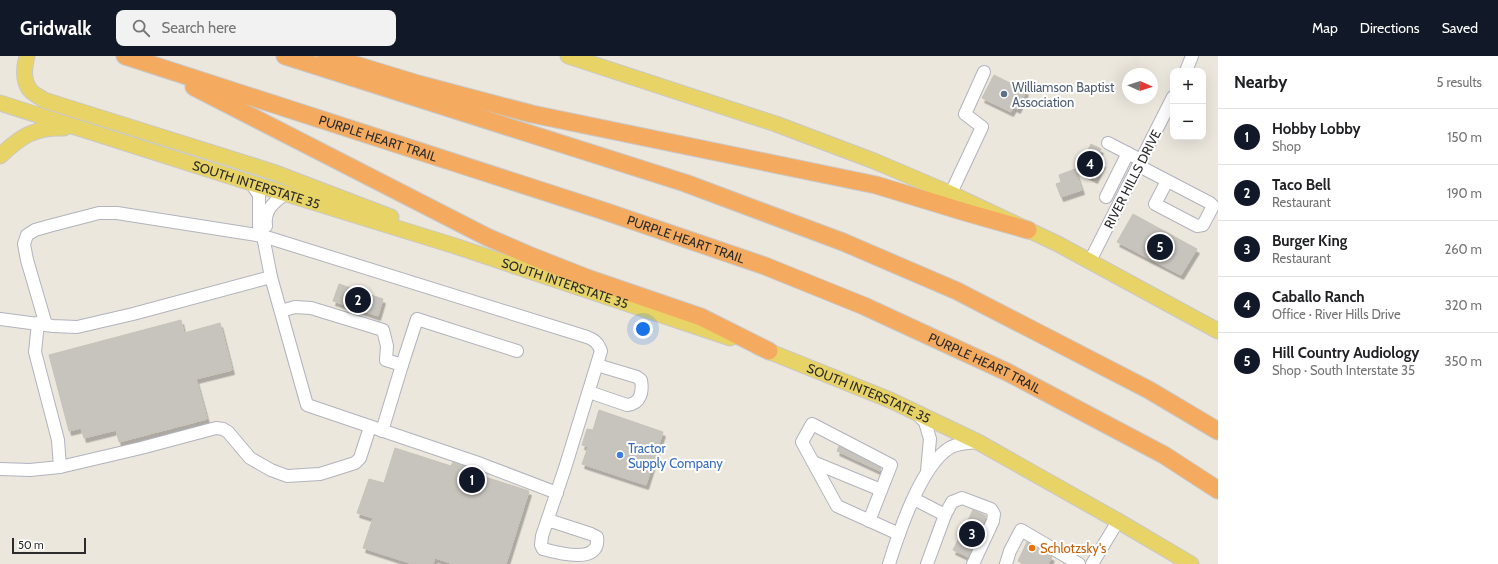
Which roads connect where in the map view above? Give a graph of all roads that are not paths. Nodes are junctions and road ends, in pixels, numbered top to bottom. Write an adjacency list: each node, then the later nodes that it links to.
1 (125, 56): 7 (highway, PURPLE HEART TRAIL)
2 (285, 56): 39 (highway)
3 (326, 56): 22 (highway)
4 (568, 56): 19 (main road)
5 (1192, 56): 8 (street)
6 (26, 61): 24 (main road)
7 (163, 68): 32 (highway); 46 (highway, PURPLE HEART TRAIL)
8 (1187, 68)
9 (984, 72): 19 (street)
10 (1170, 103): 16 (street, RIVER HILLS DRIVE)
11 (0, 104): 12 (main road, SOUTH INTERSTATE 35)
12 (77, 128): 15 (main road); 18 (main road, SOUTH INTERSTATE 35)
13 (1108, 143): 14 (street)
14 (1128, 153): 16 (street); 21 (street)
15 (0, 156)
16 (1140, 163): 17 (street); 25 (street, RIVER HILLS DRIVE)
17 (1167, 181): 17 (street)
18 (250, 184): 20 (main road, SOUTH INTERSTATE 35); 23 (street)
19 (951, 193): 22 (main road)
20 (285, 194): 23 (street); 24 (main road, SOUTH INTERSTATE 35)
21 (1106, 197)
22 (1028, 230): 25 (main road)
23 (263, 236): 26 (street); 29 (street); 33 (street)
24 (455, 246): 32 (main road, SOUTH INTERSTATE 35)
25 (1090, 261): 30 (main road)
26 (271, 277): 27 (street); 29 (street)
27 (281, 311): 34 (street); 37 (street)
28 (0, 319): 29 (street)
29 (42, 324): 42 (street)
30 (1218, 331)
31 (516, 351): 34 (street)
32 (769, 351): 36 (main road, SOUTH INTERSTATE 35)
33 (597, 365): 35 (street); 35 (street)
34 (402, 366): 38 (street)
35 (589, 392): 47 (street)
36 (915, 412): 40 (main road, SOUTH INTERSTATE 35); 44 (street)
37 (370, 427): 38 (street); 42 (street)
38 (382, 431): 47 (street)
39 (1218, 431)
40 (978, 442): 44 (street); 52 (main road, SOUTH INTERSTATE 35)
41 (813, 462): 45 (street); 45 (street); 51 (street)
42 (60, 467): 43 (street)
43 (0, 470)
44 (927, 471): 48 (street)
45 (881, 490): 51 (street)
46 (1218, 490)
47 (557, 492): 50 (street)
48 (914, 499): 49 (street); 53 (street)
49 (945, 515): 55 (street); 56 (street)
50 (548, 520): 50 (street)
51 (869, 521): 53 (street)
52 (1118, 521): 59 (street); 60 (main road, SOUTH INTERSTATE 35)
53 (899, 534): 54 (street)
54 (890, 564)
55 (927, 564)
56 (973, 564)
57 (1006, 564): 58 (street)
58 (1079, 564)
59 (1092, 564)
60 (1191, 564)

